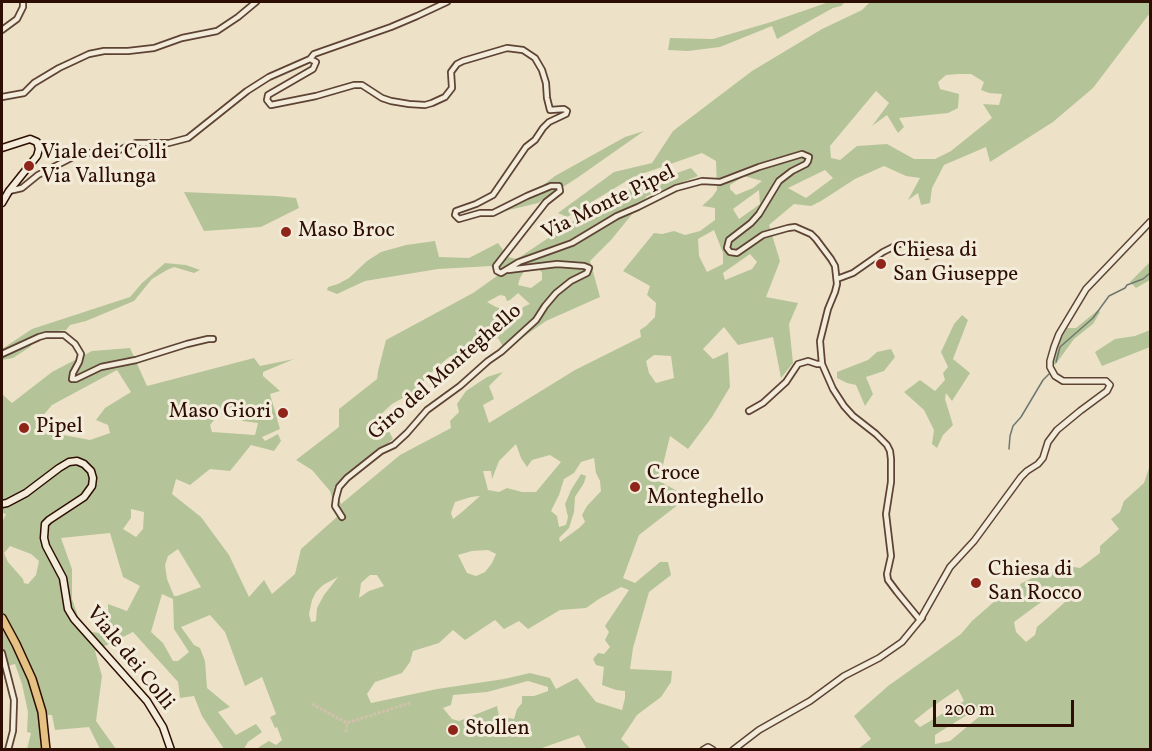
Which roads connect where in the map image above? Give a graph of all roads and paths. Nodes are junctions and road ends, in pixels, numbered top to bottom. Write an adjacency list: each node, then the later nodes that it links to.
1 (24, 2): 4 (street)
2 (256, 2): 6 (street)
3 (447, 2): 5 (street)
4 (2, 30)
5 (310, 58): 8 (street); 12 (street, Via Monte Pipel)
6 (2, 97)
7 (2, 148): 8 (main road)
8 (9, 190): 9 (main road)
9 (2, 203)
10 (1150, 222): 21 (street)
11 (927, 256): 13 (street)
12 (507, 270): 13 (street, Via Monte Pipel); 19 (street, Giro del Monteghello)
13 (837, 279): 16 (street)
14 (213, 339): 15 (street)
15 (2, 354)
16 (822, 364): 17 (street); 21 (street)
17 (749, 411)
18 (2, 504): 25 (main road, Viale dei Colli)
19 (342, 518)
20 (2, 618): 24 (main road)
21 (922, 618): 28 (street)
22 (2, 653): 23 (street)
23 (8, 750)
24 (46, 750)
25 (171, 750)
26 (703, 750): 27 (street)
27 (712, 750)
28 (734, 750)

